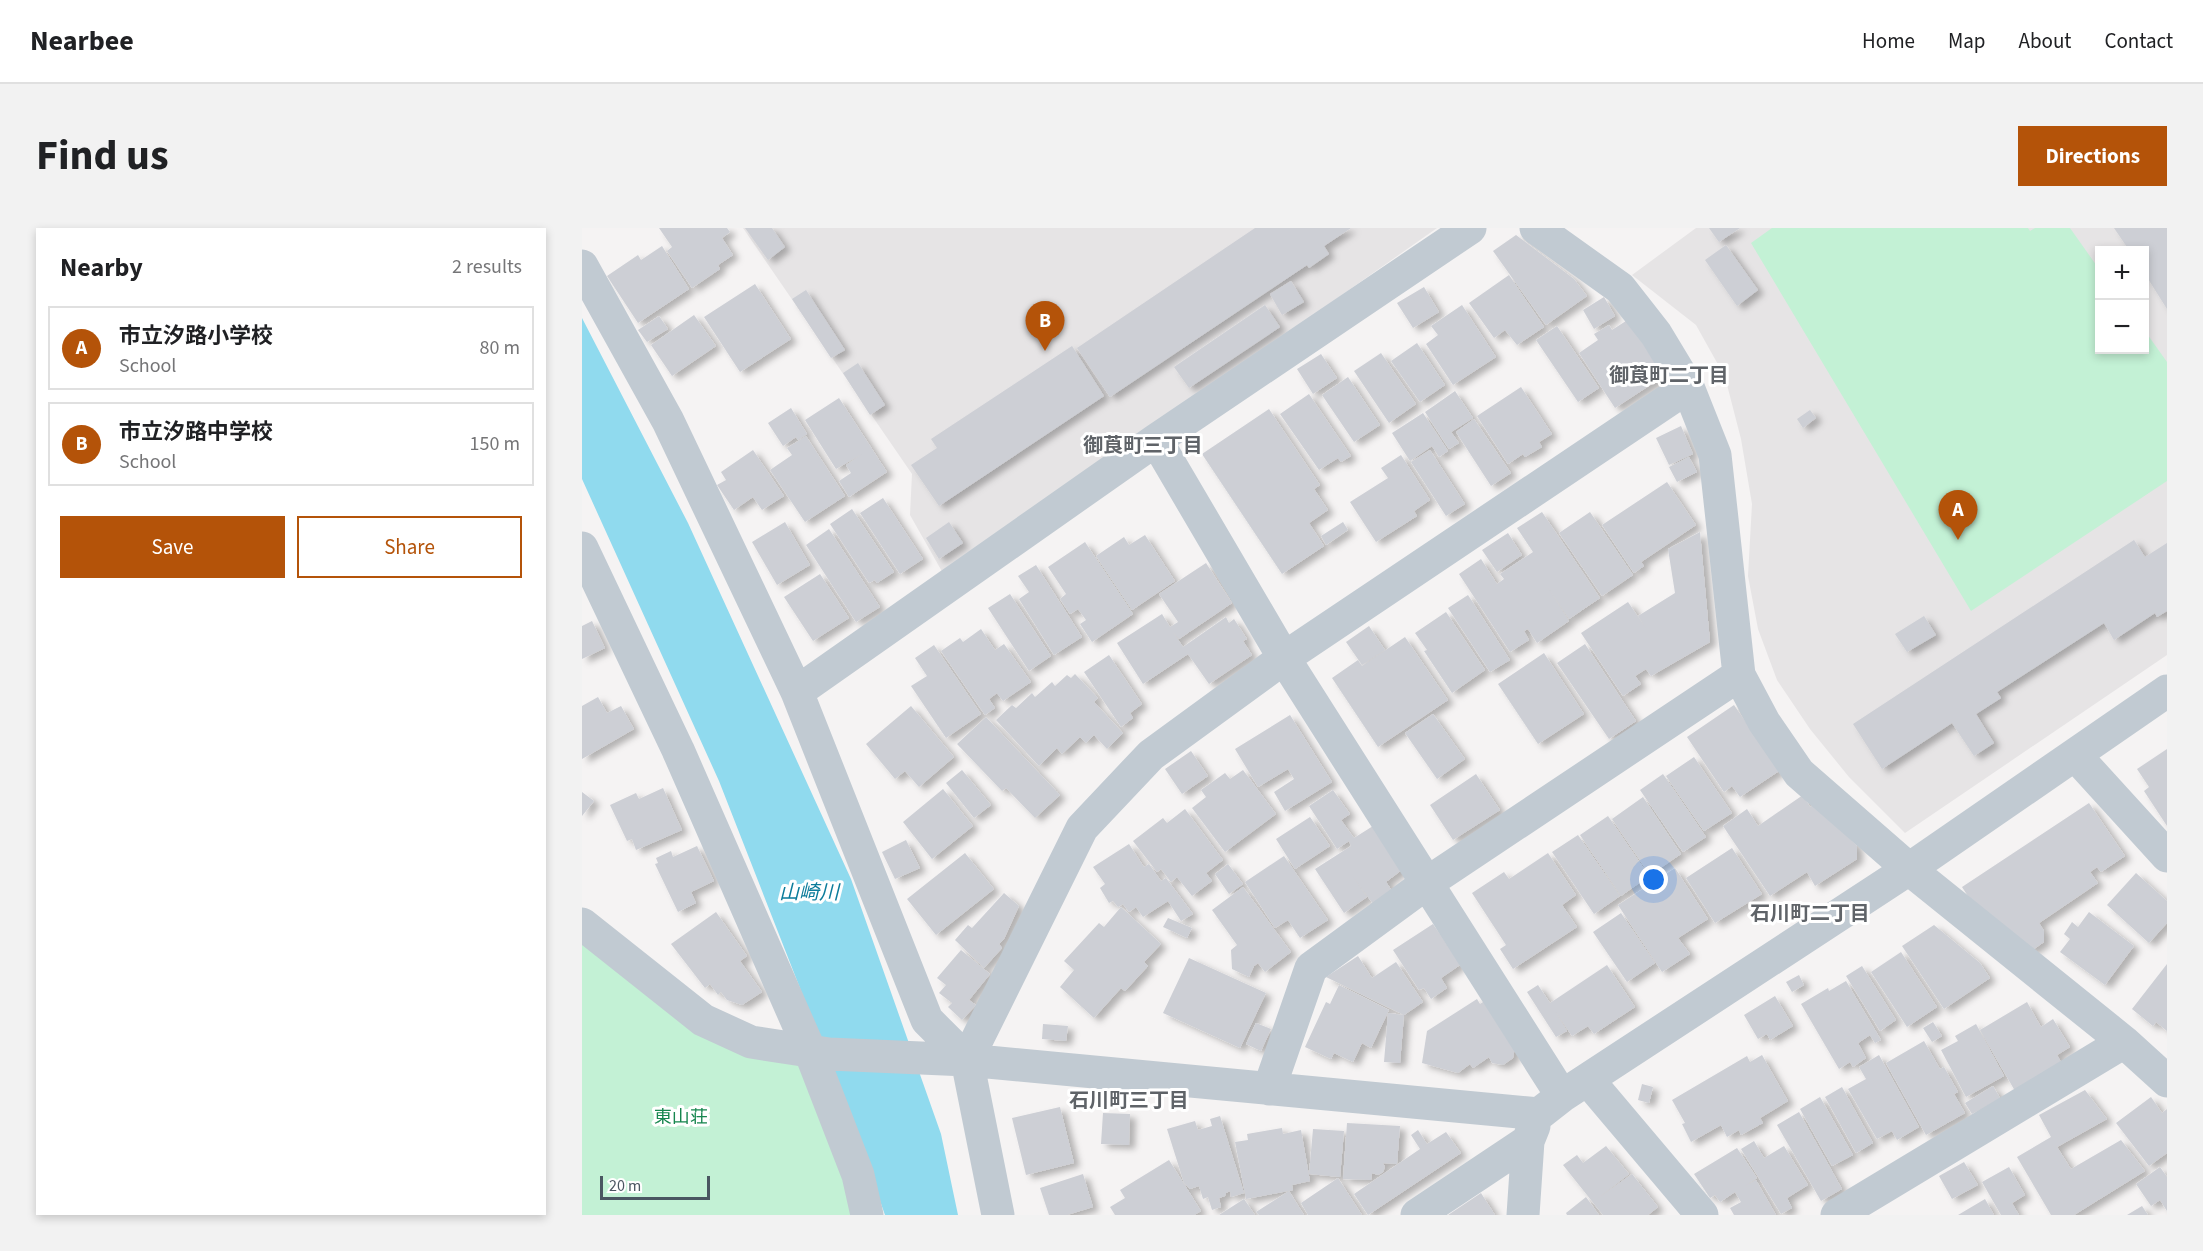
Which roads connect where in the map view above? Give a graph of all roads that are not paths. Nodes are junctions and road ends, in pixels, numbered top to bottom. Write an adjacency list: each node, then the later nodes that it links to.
1 (1470, 228): 5 (street)
2 (1536, 228): 4 (street)
3 (582, 266): 10 (street)
4 (1688, 387): 7 (street); 8 (street)
5 (1156, 441): 7 (street); 10 (street)
6 (582, 548): 17 (street)
7 (1284, 658): 14 (street); 18 (street)
8 (1739, 675): 13 (street); 14 (street)
9 (2167, 691): 11 (street)
10 (797, 692): 18 (street)
11 (2075, 754): 12 (street); 13 (street)
12 (2167, 856)
13 (1909, 869): 16 (street); 21 (street)
14 (1427, 882): 20 (street); 21 (street)
15 (582, 924): 17 (street)
16 (2124, 1042): 19 (street); 27 (street)
17 (820, 1052): 18 (street); 22 (street)
18 (967, 1060): 20 (street); 23 (street)
19 (2167, 1081)
20 (1269, 1089): 21 (street)
21 (1554, 1107): 24 (street); 25 (street); 26 (street)
22 (867, 1215)
23 (999, 1215)
24 (1417, 1215)
25 (1523, 1215)
26 (1702, 1215)
27 (1837, 1215)

